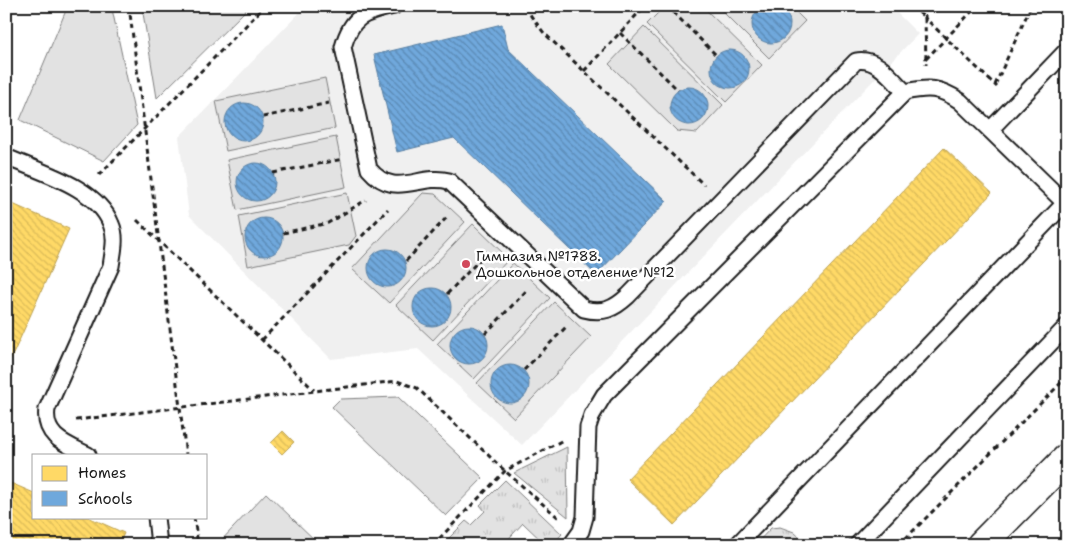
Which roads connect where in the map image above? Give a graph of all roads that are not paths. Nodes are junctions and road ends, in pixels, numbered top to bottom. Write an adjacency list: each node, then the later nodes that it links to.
1 (394, 6): 3 (lane)
2 (1067, 50): 4 (lane)
3 (905, 92): 4 (lane); 11 (lane)
4 (990, 130): 6 (lane)
5 (6, 157): 8 (lane)
6 (1066, 203): 13 (lane)
7 (1067, 326): 14 (lane)
8 (86, 454)
9 (1067, 458): 15 (street)
10 (156, 518): 12 (lane)
11 (575, 540)
12 (159, 545)
13 (737, 545)
14 (857, 545)
15 (981, 545)

